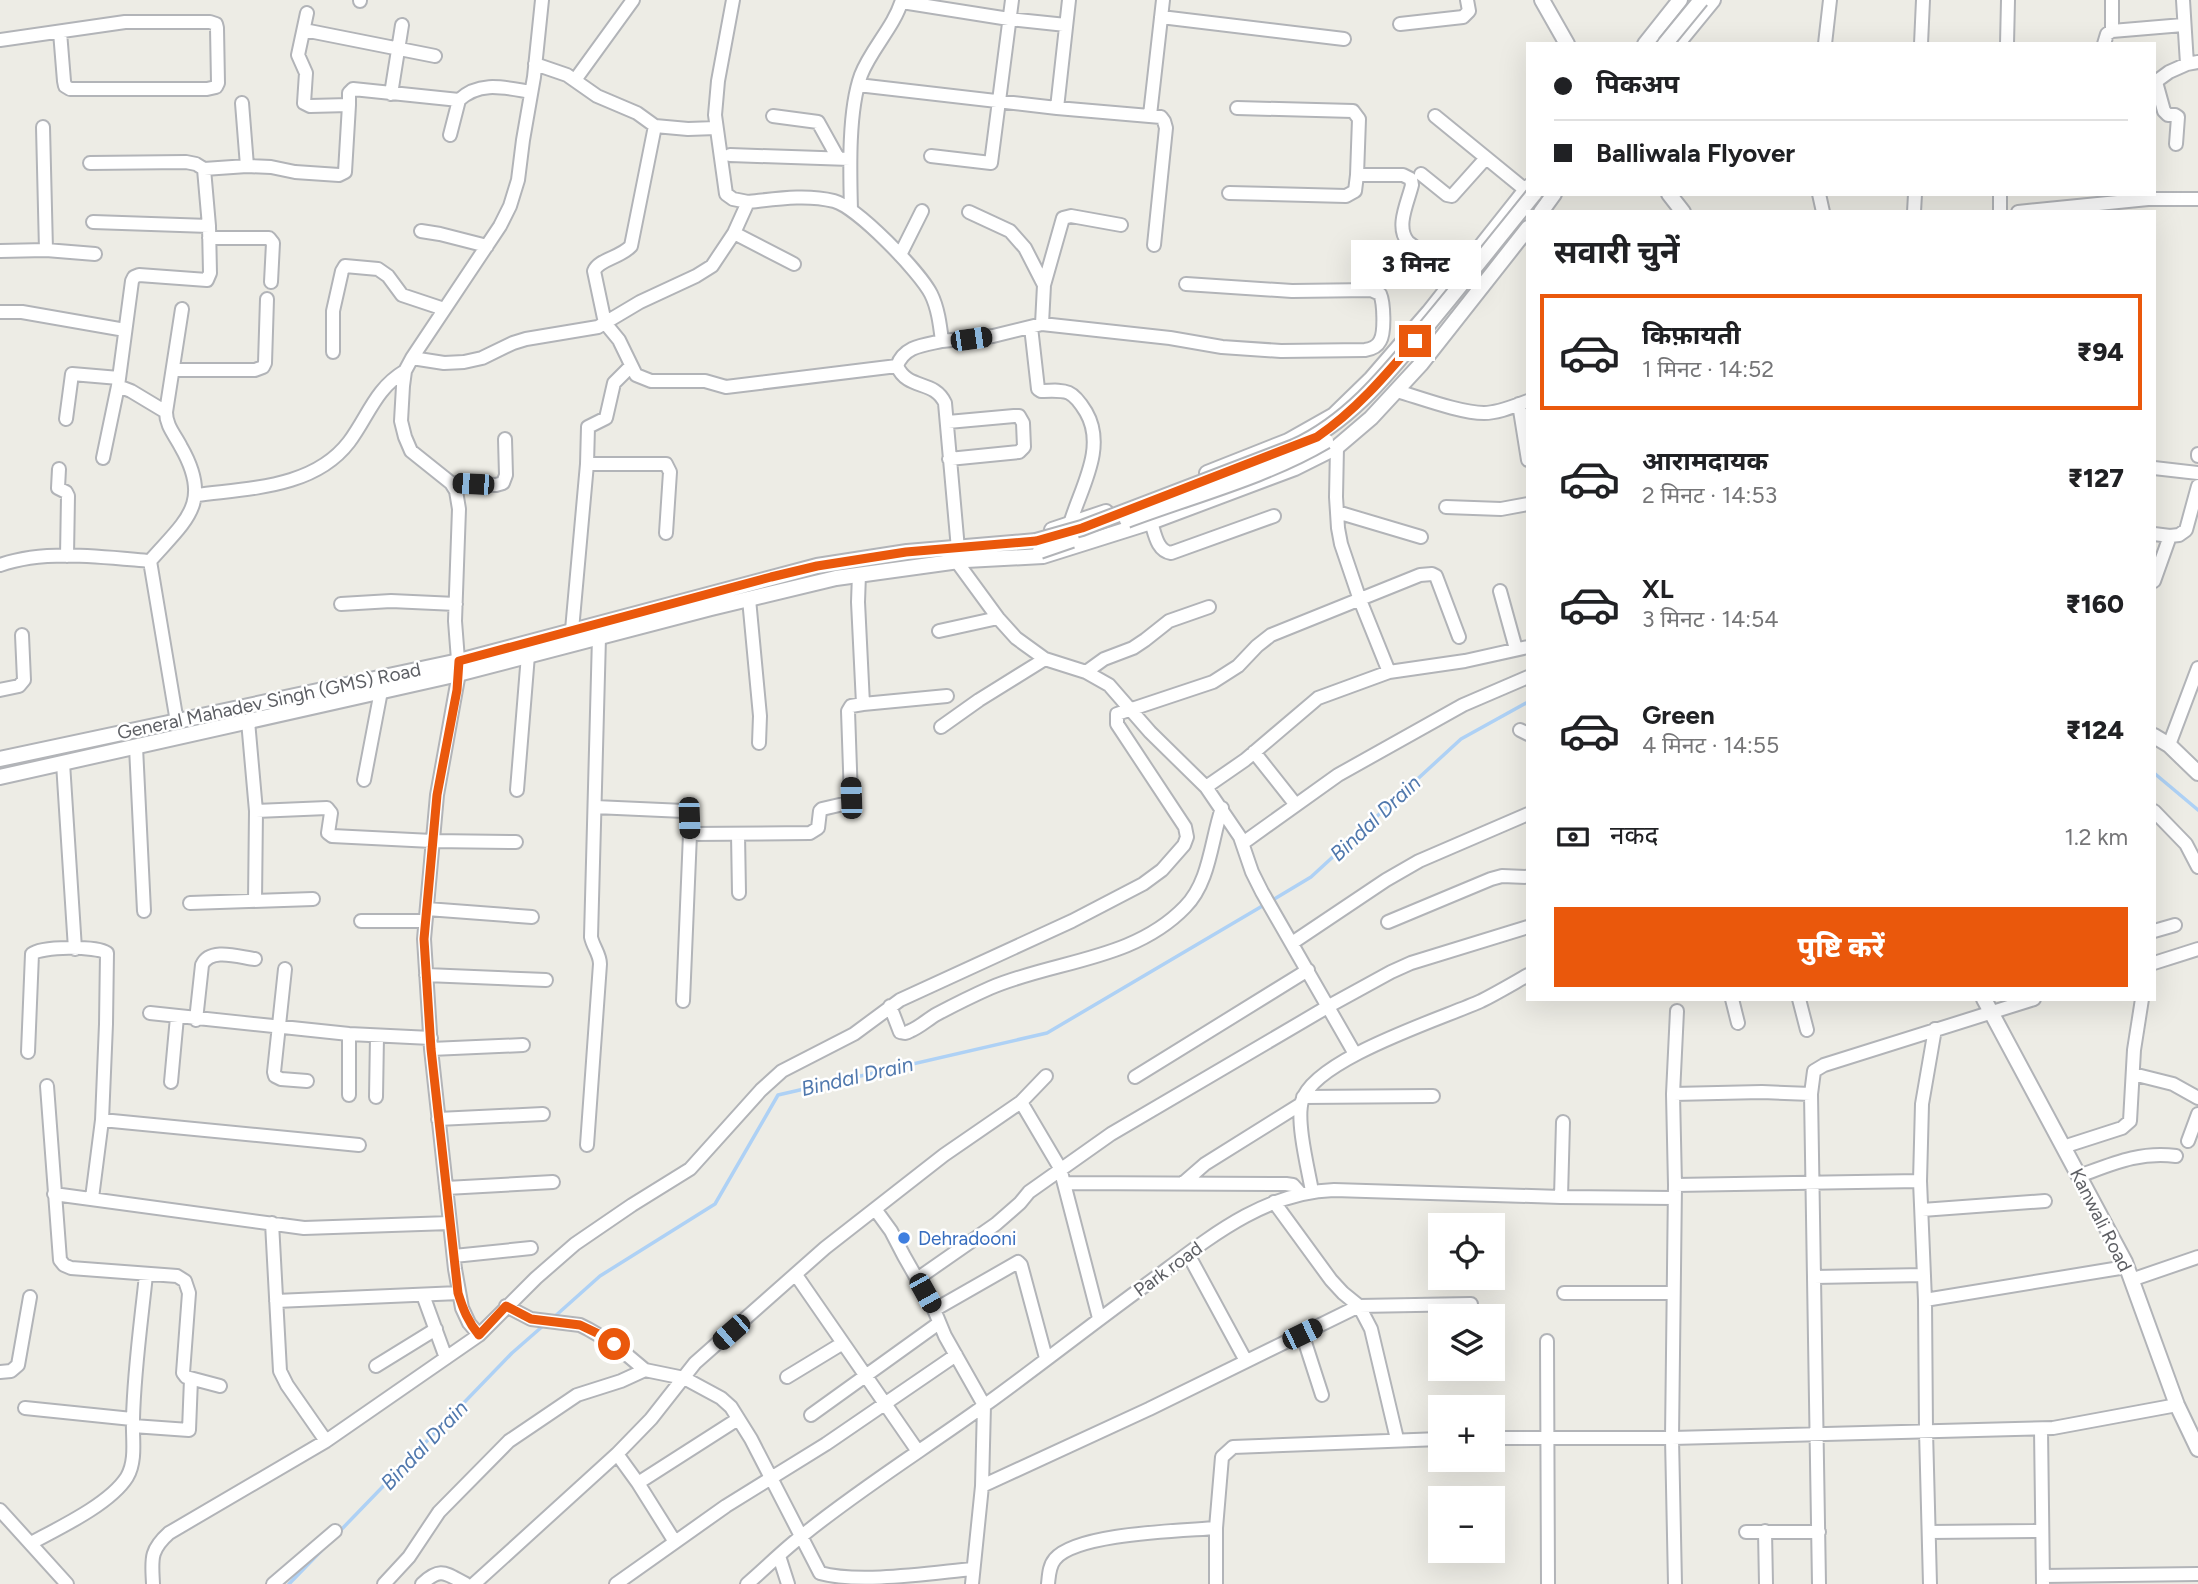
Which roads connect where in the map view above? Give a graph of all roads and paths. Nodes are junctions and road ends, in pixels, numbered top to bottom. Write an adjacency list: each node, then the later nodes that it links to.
1 (542, 0): 44 (street)
2 (633, 0): 45 (street)
3 (733, 0): 62 (street)
4 (1012, 0): 21 (street)
5 (1069, 0): 22 (street)
6 (1163, 0): 20 (street)
7 (1467, 0): 23 (street)
8 (1542, 0): 32 (street)
9 (1693, 0): 34 (street)
10 (1701, 0): 35 (street, bridge)
11 (1713, 0): 26 (street)
12 (1830, 0): 37 (street)
13 (1923, 0): 38 (street)
14 (2008, 0): 39 (street)
15 (2112, 0): 28 (street)
16 (2183, 0): 25 (street)
17 (902, 1): 21 (street); 47 (street)
18 (1676, 5): 26 (street); 33 (street)
19 (307, 13): 27 (street)
20 (1161, 17): 30 (street); 57 (street)
21 (1009, 19): 22 (street); 52 (street)
22 (1066, 24): 55 (street)
23 (1400, 24)
24 (402, 25): 41 (street)
25 (2183, 25): 28 (street); 43 (street)
26 (1691, 27): 36 (street)
27 (304, 30): 41 (street); 54 (street)
28 (2112, 31): 40 (street)
29 (60, 32): 29 (street); 31 (street)
30 (1344, 39)
31 (0, 40)
32 (1566, 42)
33 (1647, 42)
34 (1660, 42)
35 (1667, 42)
36 (1679, 42)
37 (1825, 42)
38 (1921, 42)
39 (2007, 42)
40 (2105, 42)
41 (399, 49): 42 (street); 50 (street)
42 (435, 56)
43 (2192, 63): 46 (street)
44 (535, 64): 45 (street); 49 (street)
45 (575, 80): 60 (street)
46 (2156, 81)
47 (858, 85): 52 (street); 67 (street)
48 (2156, 85): 64 (street)
49 (531, 92): 51 (street); 96 (street)
50 (391, 94): 51 (street); 54 (street)
51 (459, 100): 63 (street)
52 (997, 101): 55 (street); 66 (street)
53 (242, 103): 70 (street)
54 (349, 105): 70 (street)
55 (1057, 108): 57 (street)
56 (1237, 108): 73 (street)
57 (1150, 114): 95 (street)
58 (773, 116): 67 (street)
59 (1436, 116): 68 (street)
60 (655, 126): 62 (street); 110 (street)
61 (43, 127): 97 (street)
62 (716, 128): 80 (street)
63 (450, 135)
64 (2176, 144)
65 (730, 155): 67 (street)
66 (931, 156)
67 (844, 158): 82 (street)
68 (1486, 158): 72 (street); 74 (street)
69 (90, 163): 71 (street)
70 (247, 166): 71 (street)
71 (204, 169): 92 (street)
72 (1421, 174)
73 (1357, 175): 75 (street); 102 (street)
74 (1526, 190)
75 (1229, 193)
76 (1526, 195): 88 (street, General Mahadev Singh (GMS) Road)
77 (1526, 196): 148 (street, bridge)
78 (1671, 196): 83 (street)
79 (2198, 199): 81 (street)
80 (748, 202): 82 (street); 93 (street)
81 (2077, 208): 84 (street)
82 (851, 210): 100 (street)
83 (1681, 210)
84 (2048, 210)
85 (922, 211): 100 (street)
86 (969, 212): 104 (street)
87 (1526, 214): 148 (street, bridge)
88 (1501, 220): 94 (street); 102 (street, General Mahadev Singh (GMS) Road)
89 (93, 222): 92 (street)
90 (1121, 225): 104 (street)
91 (421, 231): 96 (street)
92 (209, 232): 103 (street); 112 (street)
93 (734, 233): 101 (street); 110 (street)
94 (1524, 233): 121 (street, General Mahadev Singh (GMS) Road)
95 (1154, 245)
96 (486, 246): 108 (street)
97 (46, 250): 98 (street); 99 (street)
98 (0, 251)
99 (95, 254)
100 (900, 255): 113 (street)
101 (794, 264)
102 (1455, 276): 143 (street, General Mahadev Singh (GMS) Road)
103 (271, 282)
104 (1044, 285): 111 (street)
105 (1186, 285): 111 (street)
106 (267, 299): 118 (street)
107 (182, 309): 118 (street)
108 (444, 309): 114 (street); 115 (street)
109 (0, 312): 112 (street)
110 (605, 323): 115 (street); 116 (street)
111 (1037, 325): 113 (street); 143 (street)
112 (125, 330): 120 (street)
113 (942, 341): 117 (street)
114 (333, 352)
115 (412, 358): 119 (street)
116 (631, 366): 117 (street); 131 (street)
117 (897, 366): 125 (street)
118 (173, 370): 123 (street)
119 (405, 371): 135 (street); 137 (street)
120 (119, 382): 123 (street); 124 (street); 129 (street)
121 (1397, 391): 122 (street); 128 (street, General Mahadev Singh (GMS) Road)
122 (1523, 403): 126 (street)
123 (166, 412): 137 (street)
124 (66, 419)
125 (948, 422): 130 (street); 130 (street)
126 (1526, 437)
127 (505, 439): 135 (street)
128 (1337, 447): 140 (street); 142 (street, General Mahadev Singh (GMS) Road)
129 (103, 458)
130 (949, 459): 149 (street)
131 (587, 464): 144 (street); 162 (street)
132 (2156, 468): 134 (street)
133 (59, 470): 150 (street)
134 (2198, 473)
135 (451, 483): 159 (street)
136 (2198, 486): 146 (street)
137 (197, 495): 151 (street)
138 (1526, 505): 139 (street)
139 (1446, 507)
140 (1337, 512): 147 (street); 157 (street)
141 (1273, 516): 142 (street)
142 (1151, 522): 148 (street, General Mahadev Singh (GMS) Road)
143 (1070, 524): 148 (street, General Mahadev Singh (GMS) Road)
144 (666, 533)
145 (2156, 534): 146 (street)
146 (2170, 536): 154 (street)
147 (1422, 537)
148 (1031, 548): 149 (street, General Mahadev Singh (GMS) Road)
149 (957, 555): 153 (street); 161 (street); 162 (street, General Mahadev Singh (GMS) Road)
150 (67, 556): 151 (street); 152 (street)
151 (150, 561): 181 (street)
152 (0, 565)
153 (859, 574): 156 (street); 178 (street)
154 (2156, 575)
155 (1500, 591): 167 (street)
156 (749, 599): 165 (street); 184 (street)
157 (1360, 600): 166 (street); 173 (street); 179 (street)
158 (341, 604): 159 (street)
159 (456, 604): 170 (street)
160 (1209, 607): 172 (street)
161 (998, 618): 163 (street); 169 (street)
162 (572, 630): 170 (street, General Mahadev Singh (GMS) Road)
163 (939, 631)
164 (22, 635): 175 (street)
165 (599, 637): 168 (street); 196 (street)
166 (1459, 637)
167 (1522, 648): 173 (street)
168 (528, 656): 170 (street); 194 (street)
169 (1045, 659): 172 (street); 182 (street)
170 (459, 667): 176 (street); 181 (street, General Mahadev Singh (GMS) Road); 203 (street)
171 (2198, 668): 185 (street)
172 (1086, 672): 179 (street)
173 (1389, 672): 187 (street)
174 (1526, 678): 195 (street)
175 (0, 690)
176 (381, 691): 180 (street); 192 (street)
177 (947, 696): 178 (street)
178 (863, 704): 202 (street)
179 (1128, 709): 193 (street); 235 (street)
180 (248, 721): 186 (street); 198 (street)
181 (177, 722): 188 (street, General Mahadev Singh (GMS) Road)
182 (940, 727)
183 (2156, 737): 185 (street)
184 (759, 743)
185 (2169, 745): 190 (street)
186 (136, 747): 189 (street); 212 (street)
187 (1254, 752): 193 (street); 195 (street)
188 (0, 759)
189 (63, 763): 191 (street); 221 (street)
190 (2198, 773)
191 (0, 777)
192 (364, 779)
193 (1206, 787): 197 (street)
194 (517, 790)
195 (1296, 805): 205 (street)
196 (595, 807): 201 (street); 273 (street)
197 (1222, 808): 205 (street); 235 (street)
198 (256, 811): 203 (street); 210 (street)
199 (2156, 813): 206 (street)
200 (1526, 815): 220 (street)
201 (690, 834): 202 (street); 230 (street)
202 (738, 834): 208 (street)
203 (432, 841): 204 (street); 213 (street)
204 (516, 842)
205 (1243, 843): 220 (street)
206 (2198, 867)
207 (1526, 877): 216 (street)
208 (739, 893)
209 (313, 899): 210 (street)
210 (255, 901): 211 (street)
211 (190, 903)
212 (144, 911)
213 (426, 915): 214 (street); 215 (street); 227 (street)
214 (532, 917)
215 (361, 921)
216 (1388, 922)
217 (2175, 925): 219 (street)
218 (1526, 928): 236 (street)
219 (2156, 930)
220 (1292, 943): 226 (street)
221 (75, 949): 250 (street); 269 (street)
222 (2198, 949): 224 (street)
223 (255, 959): 241 (street)
224 (2156, 962)
225 (285, 969): 243 (street)
226 (1308, 970): 236 (street); 254 (street)
227 (426, 975): 229 (street); 248 (street)
228 (1526, 976): 251 (street)
229 (545, 980)
230 (683, 1001)
231 (1732, 1001): 242 (street)
232 (1800, 1001): 245 (street)
233 (2021, 1001): 237 (street)
234 (2143, 1001): 252 (street)
235 (890, 1006): 313 (street)
236 (1329, 1006): 251 (street); 276 (street)
237 (1987, 1006): 244 (street); 274 (street, Kanwali Road)
238 (1677, 1010): 258 (street)
239 (150, 1013): 240 (street)
240 (177, 1017): 241 (street); 256 (street)
241 (196, 1020): 243 (street)
242 (1738, 1023)
243 (278, 1028): 246 (street); 255 (street)
244 (1935, 1029): 259 (street); 278 (street)
245 (1807, 1030)
246 (349, 1034): 247 (street); 260 (street)
247 (377, 1036): 248 (street); 262 (street)
248 (431, 1044): 249 (street); 268 (street)
249 (523, 1045)
250 (28, 1052)
251 (1355, 1054): 264 (street)
252 (2133, 1074): 263 (street); 274 (street)
253 (1046, 1076): 265 (street)
254 (1135, 1077)
255 (307, 1081)
256 (171, 1082)
257 (47, 1086): 286 (street)
258 (1672, 1094): 259 (street); 284 (street)
259 (1811, 1094): 281 (street)
260 (349, 1096)
261 (1433, 1096): 264 (street)
262 (376, 1097)
263 (2198, 1098)
264 (1302, 1101): 282 (street); 285 (street)
265 (1021, 1102): 276 (street); 291 (street)
266 (543, 1114): 268 (street)
267 (2198, 1114): 271 (street)
268 (438, 1119): 283 (street)
269 (102, 1120): 272 (street); 288 (street)
270 (1563, 1122): 287 (street)
271 (2188, 1140)
272 (359, 1145)
273 (587, 1146)
274 (2063, 1147): 277 (street, Kanwali Road)
275 (2176, 1156): 277 (street)
276 (1060, 1168): 280 (street); 304 (street)
277 (2078, 1176): 299 (street, Kanwali Road)
278 (1920, 1181): 281 (street, Park road); 292 (street)
279 (553, 1182): 283 (street)
280 (1065, 1183): 282 (street); 316 (street)
281 (1812, 1183): 284 (street, Park road); 303 (street)
282 (1182, 1184): 285 (street)
283 (446, 1188): 294 (street)
284 (1675, 1191): 287 (street, Park road); 307 (street)
285 (1306, 1192): 287 (street, Park road); 290 (street, Park road)
286 (54, 1194): 288 (street); 300 (street)
287 (1560, 1197)
288 (92, 1198): 293 (street)
289 (2045, 1201): 292 (street)
290 (1274, 1202): 296 (street, Park road); 314 (street)
291 (875, 1209): 301 (street); 304 (street)
292 (1922, 1210): 302 (street)
293 (272, 1223): 294 (street); 311 (street)
294 (450, 1223): 297 (street)
295 (531, 1248): 297 (street)
296 (1188, 1254): 316 (street, Park road); 325 (street)
297 (454, 1256): 305 (street)
298 (2198, 1257): 299 (street)
299 (2129, 1273): 310 (street); 337 (street, Kanwali Road)
300 (146, 1275): 332 (street); 341 (street)
301 (796, 1275): 321 (street); 331 (street)
302 (1924, 1275): 303 (street); 310 (street)
303 (1814, 1277): 345 (street)
304 (917, 1279): 315 (street)
305 (458, 1293): 308 (street); 319 (street)
306 (1563, 1293): 307 (street)
307 (1673, 1293): 348 (street)
308 (424, 1295): 311 (street); 317 (street)
309 (30, 1297): 328 (street)
310 (1925, 1300): 344 (street)
311 (276, 1301): 351 (street)
312 (1428, 1305): 314 (street)
313 (506, 1306): 319 (street); 327 (street)
314 (1359, 1306): 318 (street); 349 (street)
315 (937, 1317): 322 (street); 324 (street); 329 (street)
316 (1100, 1318): 324 (street, Park road)
317 (436, 1329): 323 (street); 326 (street)
318 (1302, 1334): 325 (street); 334 (street)
319 (479, 1335): 323 (street)
320 (1547, 1341): 347 (street)
321 (843, 1343): 329 (street); 330 (street)
322 (956, 1355): 335 (street); 336 (street)
323 (446, 1358): 351 (street)
324 (1046, 1359): 336 (street, Park road)
325 (1246, 1361): 357 (street)
326 (376, 1366)
327 (645, 1370): 331 (street); 378 (street)
328 (0, 1372)
329 (866, 1376): 335 (street); 339 (street)
330 (787, 1377)
331 (684, 1378): 340 (street); 354 (street)
332 (191, 1379): 333 (street); 341 (street)
333 (220, 1386)
334 (1322, 1395)
335 (885, 1404): 353 (street); 355 (street)
336 (984, 1405): 353 (street, Park road); 357 (street)
337 (2178, 1405): 342 (street, Kanwali Road); 343 (street)
338 (25, 1408): 341 (street)
339 (811, 1415)
340 (738, 1419): 355 (street); 356 (street)
341 (133, 1423): 368 (street)
342 (2192, 1425): 352 (street, Kanwali Road)
343 (2041, 1429): 344 (street); 362 (street)
344 (1926, 1431): 345 (street); 365 (street)
345 (1818, 1435): 348 (street); 364 (street)
346 (1505, 1438): 347 (street)
347 (1548, 1438): 348 (street); 388 (street)
348 (1672, 1438): 389 (street)
349 (1396, 1439): 350 (street); 359 (street)
350 (1428, 1439)
351 (326, 1441): 376 (street)
352 (2198, 1449)
353 (917, 1450): 366 (street, Park road)
354 (617, 1454): 356 (street); 381 (street)
355 (771, 1479): 366 (street); 367 (street)
356 (638, 1483): 367 (street)
357 (982, 1486): 370 (street)
358 (0, 1510): 368 (street)
359 (1216, 1528): 386 (street); 387 (street)
360 (335, 1531): 377 (street)
361 (1765, 1531): 363 (street); 364 (street); 390 (street)
362 (2042, 1531): 365 (street); 374 (street)
363 (1746, 1532)
364 (1819, 1532): 391 (street)
365 (1929, 1532): 392 (street)
366 (801, 1536): 369 (street, Park road); 373 (street)
367 (675, 1542): 382 (street)
368 (31, 1543): 375 (street)
369 (779, 1556): 372 (street, Park road); 384 (street)
370 (972, 1569): 373 (street); 385 (street)
371 (2198, 1574): 374 (street)
372 (763, 1577): 383 (street, Park road)
373 (892, 1580)
374 (2043, 1580)
375 (67, 1584)
376 (153, 1584)
377 (273, 1584)
378 (384, 1584)
379 (422, 1584): 380 (street)
380 (466, 1584)
381 (474, 1584)
382 (616, 1584)
383 (747, 1584)
384 (788, 1584)
385 (972, 1584)
386 (1048, 1584)
387 (1216, 1584)
388 (1548, 1584)
389 (1675, 1584)
390 (1766, 1584)
391 (1819, 1584)
392 (1930, 1584)

